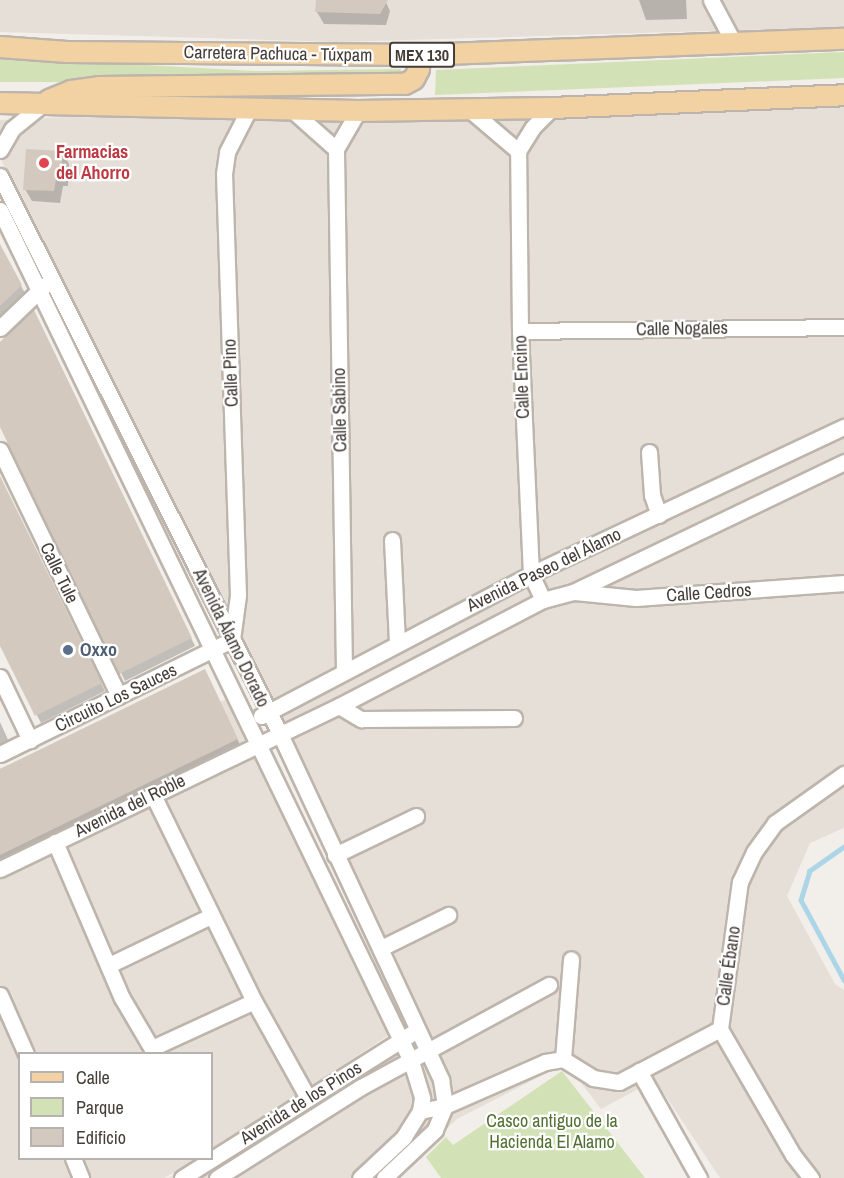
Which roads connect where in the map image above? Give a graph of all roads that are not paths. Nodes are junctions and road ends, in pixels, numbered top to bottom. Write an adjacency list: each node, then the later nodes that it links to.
1 (711, 0): 3 (street)
2 (844, 39): 3 (main road, Carretera Pachuca - Túxpam / MEX 130)
3 (735, 45): 5 (main road, Carretera Pachuca - Túxpam / MEX 130)
4 (0, 47): 5 (main road, Carretera Pachuca - Túxpam / MEX 130)
5 (420, 55): 8 (main road)
6 (844, 94): 9 (main road)
7 (0, 103): 8 (main road)
8 (44, 103): 11 (main road); 14 (street)
9 (552, 108): 10 (main road); 16 (street)
10 (470, 110): 13 (main road); 16 (street)
11 (248, 111): 12 (main road); 36 (street, Calle Pino)
12 (293, 111): 13 (main road); 15 (street)
13 (358, 111): 15 (street)
14 (0, 150)
15 (336, 150): 39 (street, Calle Sabino)
16 (518, 151): 23 (street, Calle Encino)
17 (0, 176): 19 (street, Avenida Álamo Dorado)
18 (0, 210): 20 (street, Avenida Álamo Dorado)
19 (51, 278): 20 (street); 28 (street, Avenida Álamo Dorado)
20 (38, 292): 22 (street); 29 (street, Avenida Álamo Dorado)
21 (844, 327): 23 (street, Calle Nogales)
22 (0, 328)
23 (520, 331): 32 (street, Calle Encino)
24 (844, 427): 30 (street, Avenida Paseo del Álamo)
25 (0, 450): 41 (street, Calle Tule)
26 (649, 452): 30 (street)
27 (844, 462): 34 (street, Avenida Paseo del Álamo)
28 (148, 473): 29 (street); 36 (street, Avenida Álamo Dorado)
29 (130, 483): 38 (street, Avenida Álamo Dorado)
30 (659, 515): 32 (street, Avenida Paseo del Álamo)
31 (392, 540): 37 (street)
32 (531, 574): 35 (street, Calle Encino); 37 (street, Avenida Paseo del Álamo)
33 (844, 583): 34 (street, Calle Cedros)
34 (573, 591): 35 (street, Avenida Paseo del Álamo)
35 (543, 600): 42 (street, Avenida Paseo del Álamo)
36 (232, 640): 38 (street, Circuito Los Sauces); 43 (street, Avenida Álamo Dorado)
37 (397, 642): 39 (street, Avenida Paseo del Álamo)
38 (214, 649): 41 (street, Circuito Los Sauces); 45 (street, Avenida Álamo Dorado)
39 (344, 671): 43 (street, Avenida Paseo del Álamo)
40 (0, 677): 47 (street)
41 (119, 696): 47 (street, Circuito Los Sauces)
42 (339, 706): 44 (street); 46 (street, Avenida Paseo del Álamo)
43 (267, 712): 45 (street, Avenida Paseo del Álamo); 46 (street, Avenida Álamo Dorado)
44 (514, 718)
45 (250, 722): 48 (street, Avenida Álamo Dorado)
46 (280, 734): 48 (street, Avenida Paseo del Álamo); 54 (street, Avenida Álamo Dorado)
47 (30, 740): 49 (street, Circuito Los Sauces)
48 (260, 743): 51 (street, Avenida del Roble); 66 (street, Avenida Álamo Dorado)
49 (0, 754)
50 (844, 774): 65 (street, Calle Ébano)
51 (153, 795): 53 (street, Avenida del Roble); 57 (street)
52 (416, 816): 54 (street)
53 (55, 842): 55 (street, Avenida del Roble); 60 (street)
54 (335, 855): 58 (street, Avenida Álamo Dorado)
55 (0, 869)
56 (448, 915): 58 (street)
57 (212, 916): 60 (street); 63 (street)
58 (381, 948): 64 (street, Avenida Álamo Dorado)
59 (571, 959): 70 (street)
60 (109, 965): 67 (street)
61 (549, 985): 68 (street, Avenida de los Pinos)
62 (0, 995): 69 (street)
63 (254, 1001): 67 (street); 73 (street)
64 (419, 1029): 66 (street, Avenida de los Pinos); 68 (street, Avenida Álamo Dorado)
65 (720, 1029): 72 (street); 87 (street, Calle Ébano)
66 (402, 1039): 71 (street, Avenida Álamo Dorado); 73 (street, Avenida de los Pinos)
67 (154, 1051)
68 (429, 1051): 71 (street, Avenida de los Pinos); 74 (street, Avenida Álamo Dorado)
69 (26, 1052)
70 (563, 1059): 72 (street); 74 (street)
71 (411, 1061): 75 (street, Avenida Álamo Dorado); 77 (street, Avenida de los Pinos)
72 (639, 1071): 86 (street)
73 (308, 1098): 76 (street, Avenida de los Pinos)
74 (445, 1106): 75 (street); 85 (street)
75 (420, 1111): 84 (street)
76 (260, 1129): 77 (street); 78 (street, Avenida de los Pinos)
77 (265, 1148): 83 (street, Avenida de los Pinos)
78 (213, 1157)
79 (73, 1160): 81 (street)
80 (208, 1160): 82 (street, Avenida de los Pinos)
81 (81, 1178)
82 (182, 1178)
83 (217, 1178)
84 (360, 1178)
85 (385, 1178)
86 (699, 1178)
87 (811, 1178)

